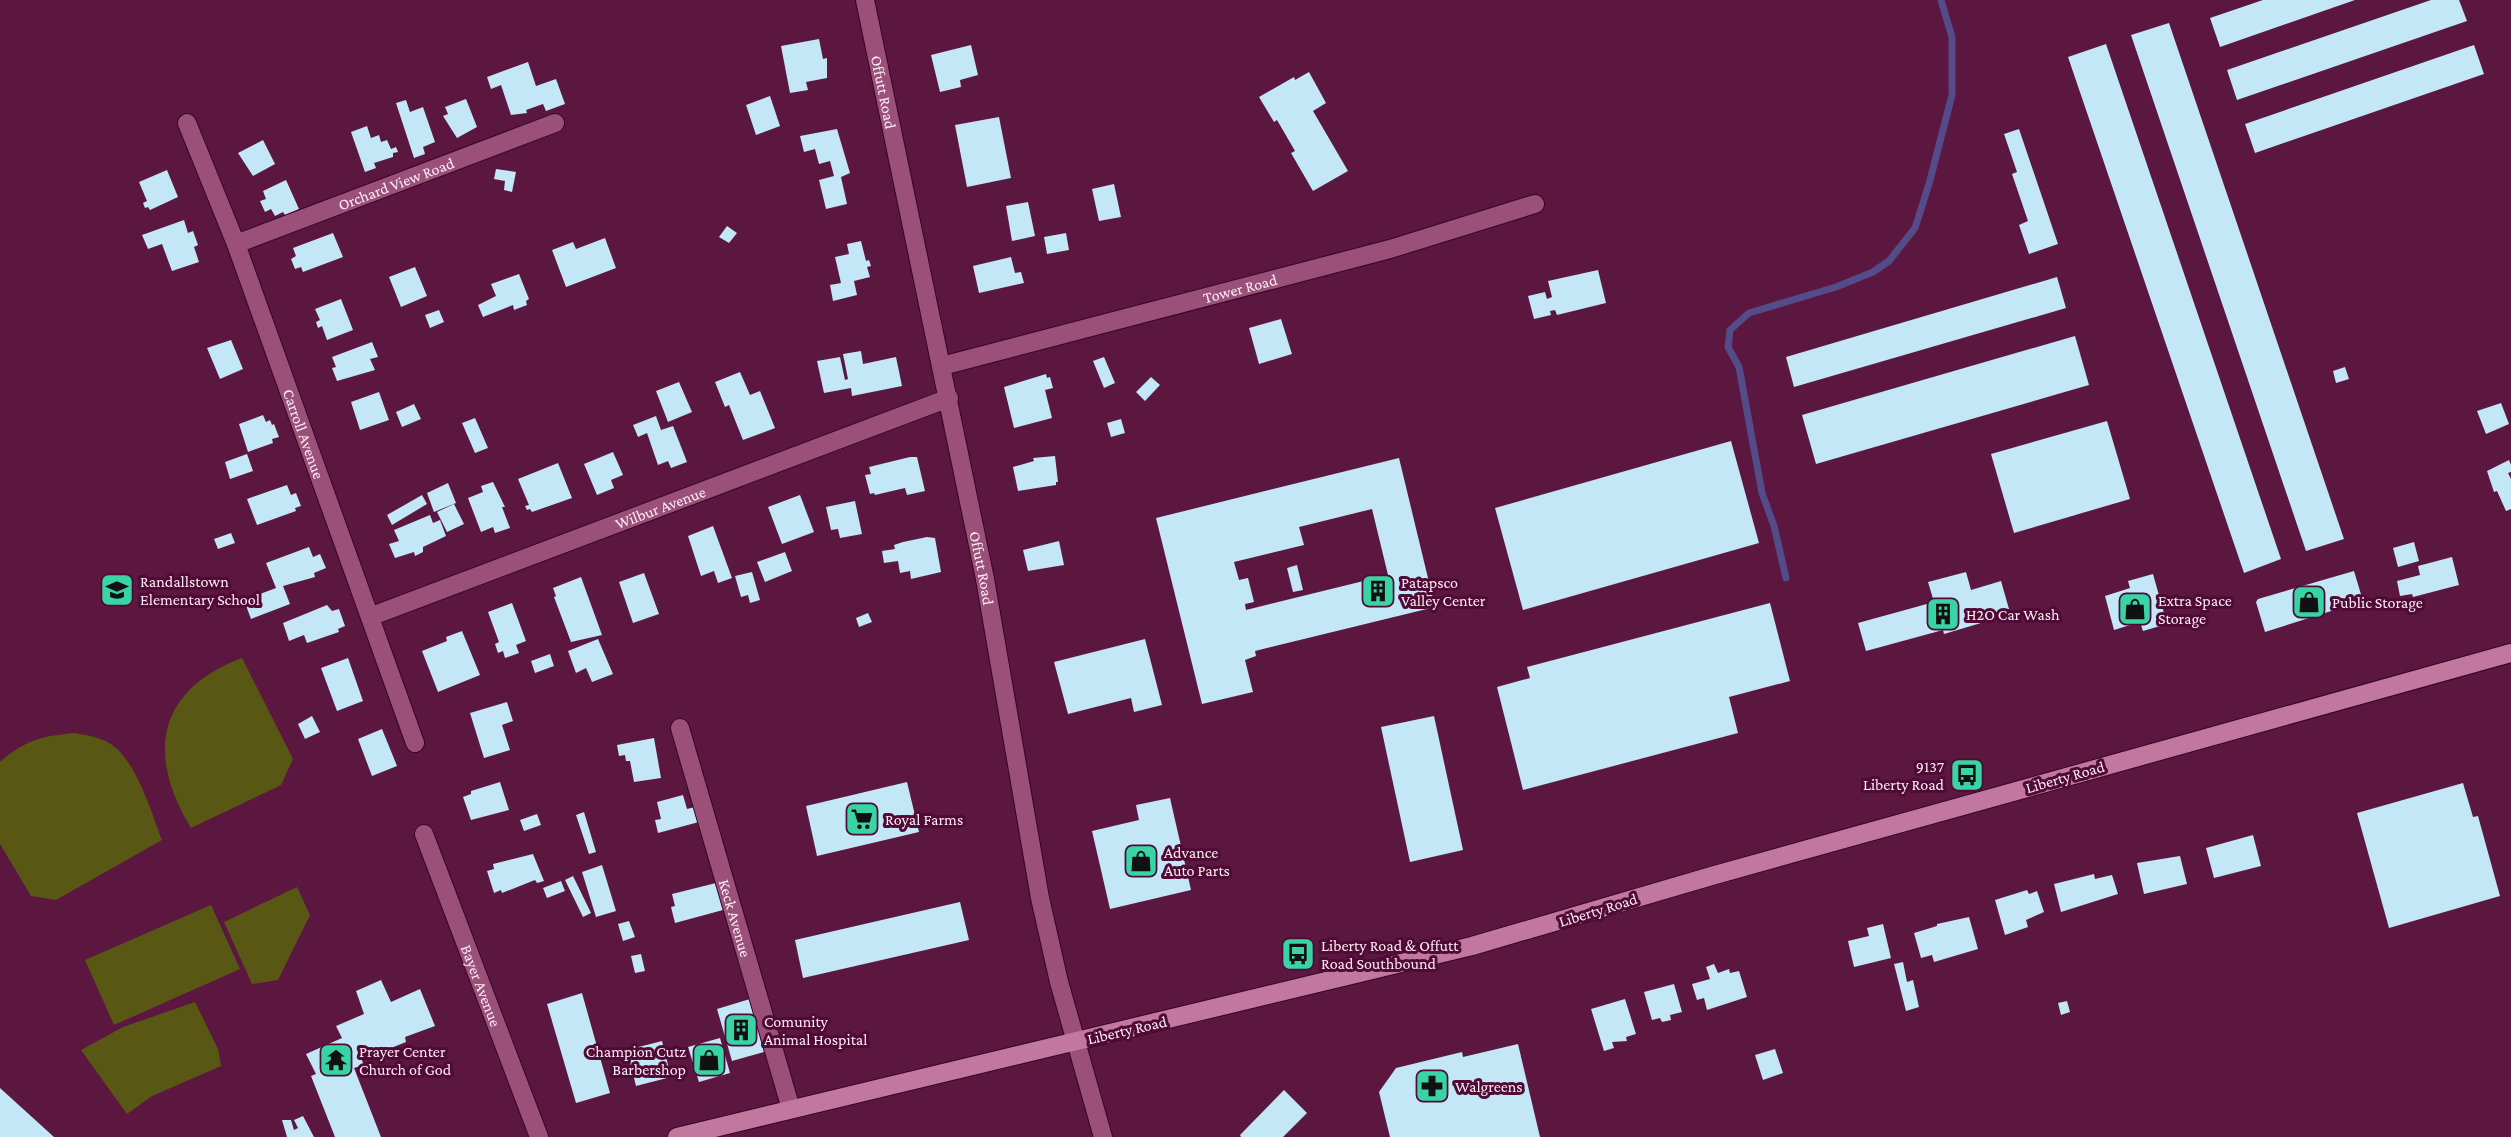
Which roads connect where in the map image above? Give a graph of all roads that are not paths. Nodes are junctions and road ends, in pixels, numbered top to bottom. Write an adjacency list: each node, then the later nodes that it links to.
1 (865, 0): 6 (street, Offutt Road)
2 (187, 123): 5 (street, Carroll Avenue)
3 (555, 123): 5 (street, Orchard View Road)
4 (1535, 204): 6 (street, Tower Road)
5 (236, 244): 8 (street, Carroll Avenue)
6 (942, 366): 7 (street, Offutt Road)
7 (948, 398): 8 (street, Wilbur Avenue); 13 (street, Offutt Road)
8 (372, 616): 11 (street, Carroll Avenue)
9 (2511, 653): 13 (main road, Liberty Road)
10 (680, 728): 14 (street, Keck Avenue)
11 (416, 743)
12 (424, 834): 15 (street, Bayer Avenue)
13 (1076, 1042): 14 (main road, Liberty Road); 17 (street, Offutt Road)
14 (791, 1109): 16 (main road, Liberty Road)
15 (539, 1137)
16 (677, 1137)
17 (1103, 1137)

